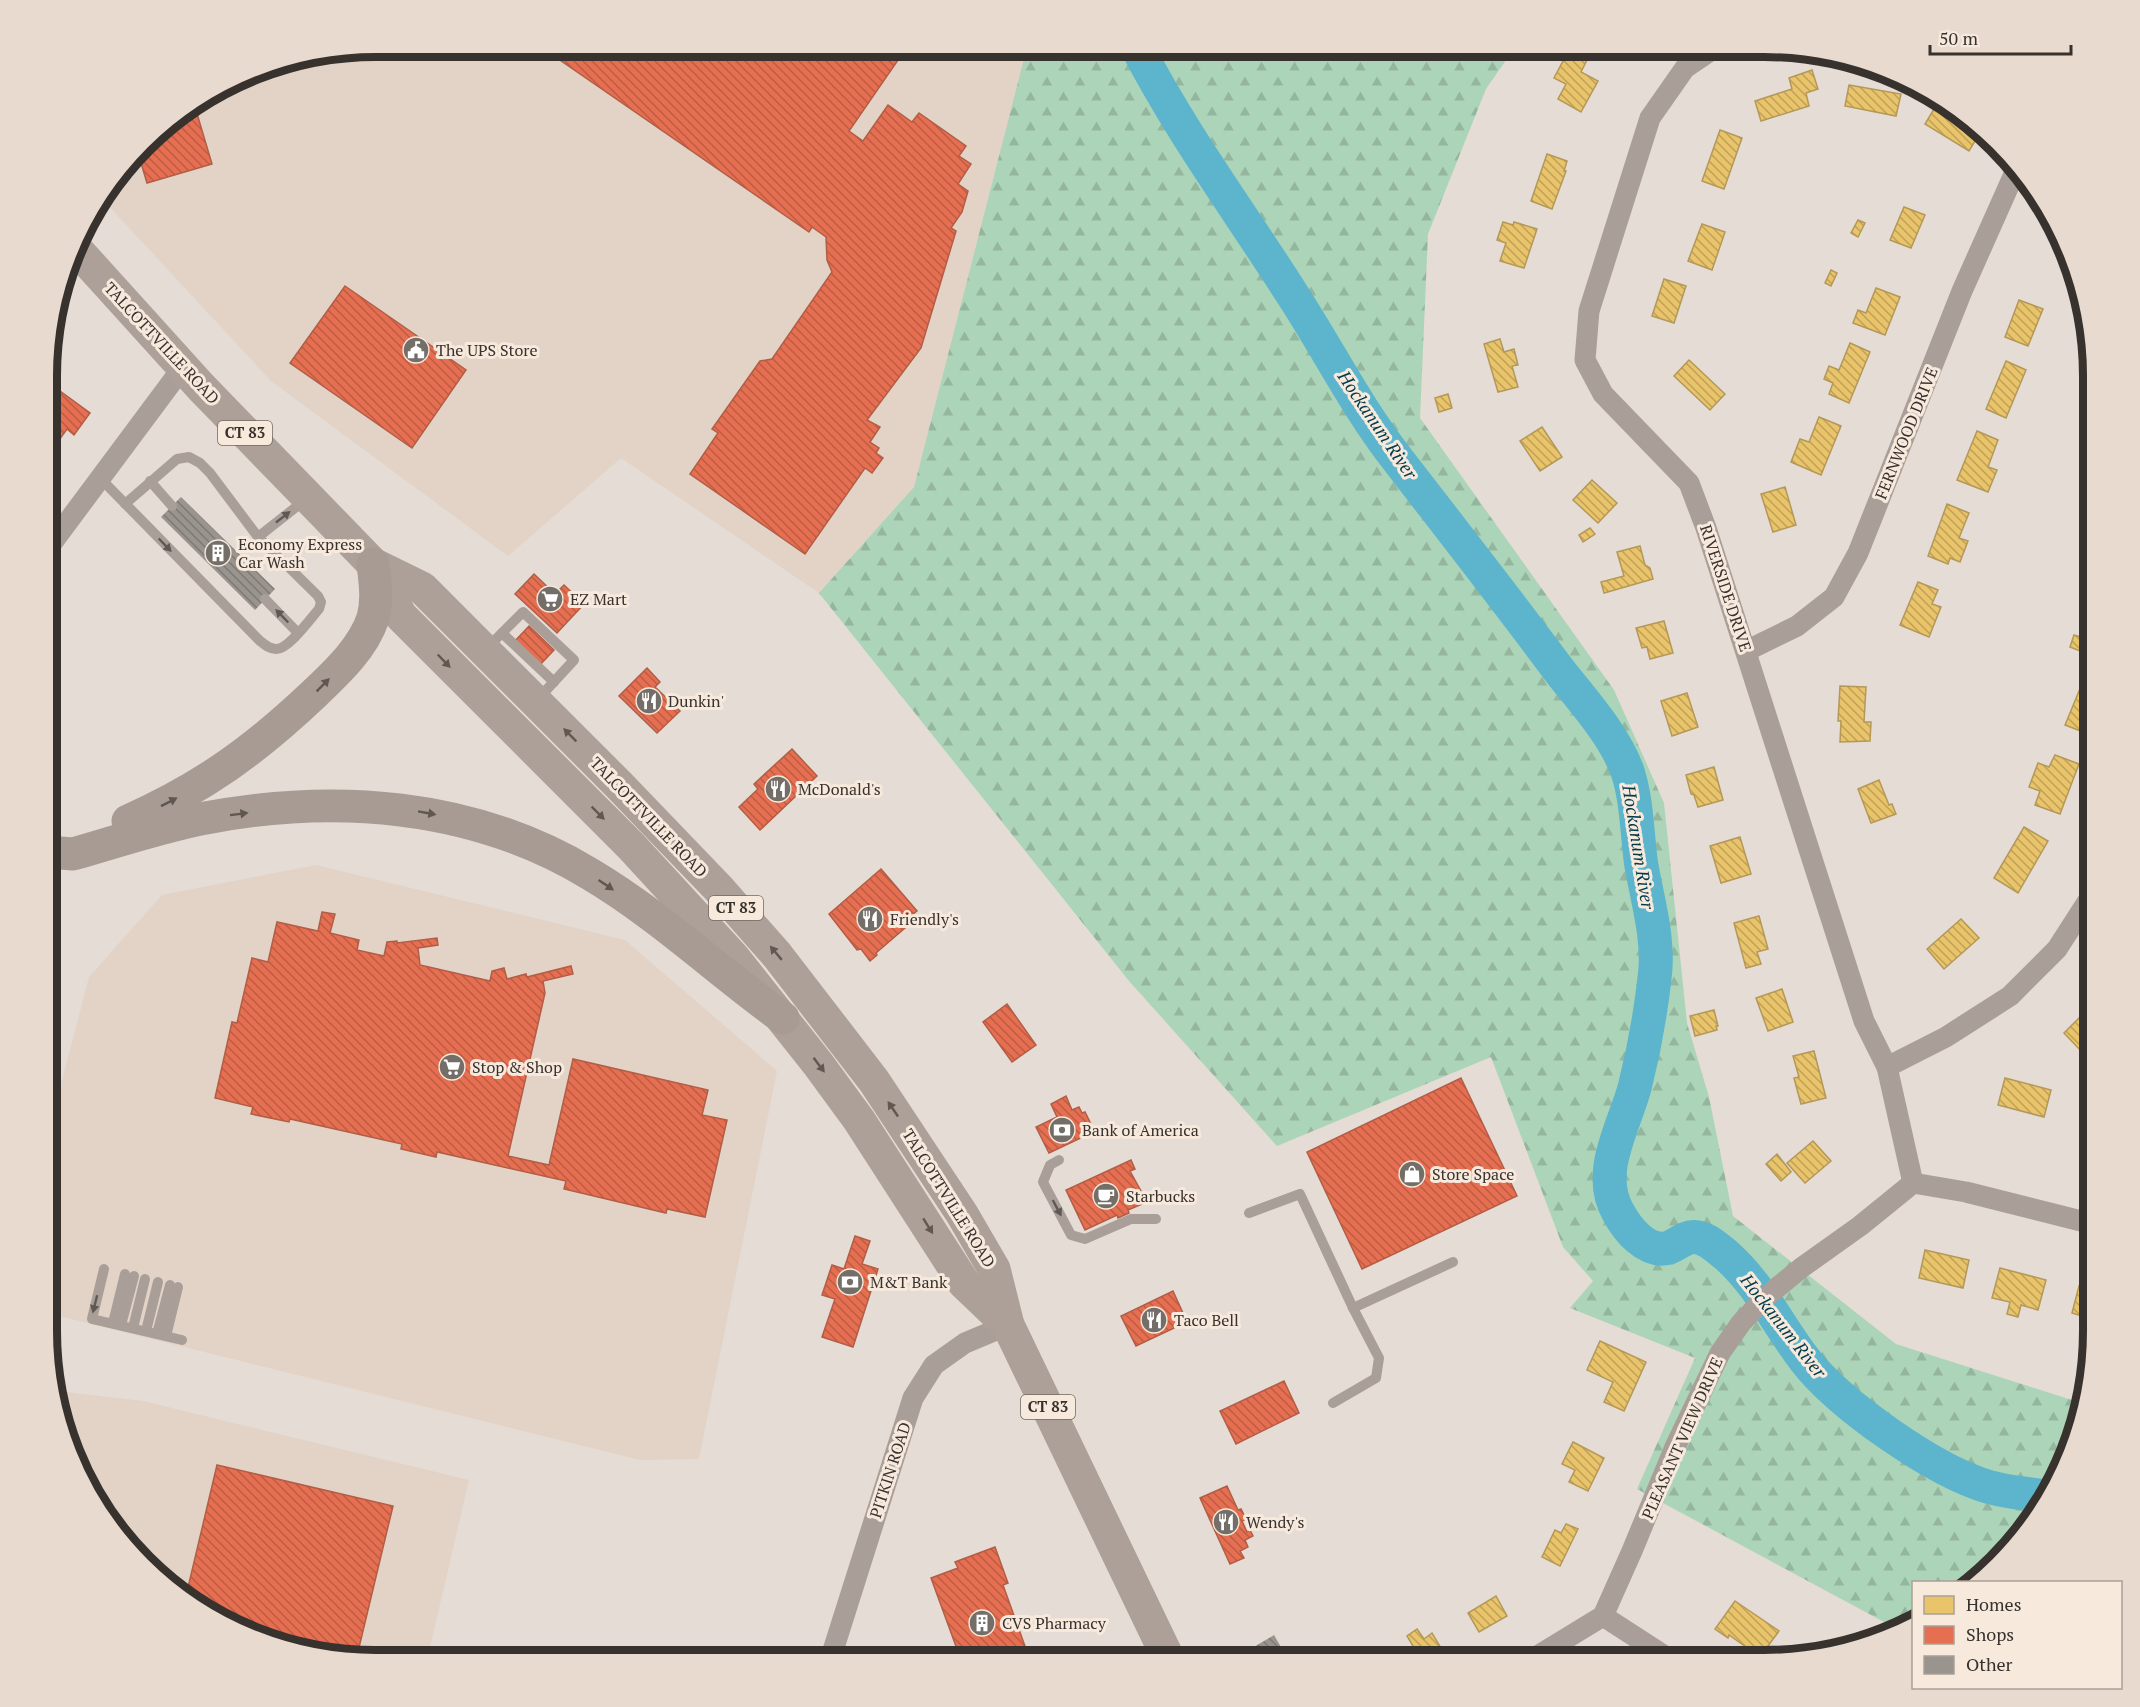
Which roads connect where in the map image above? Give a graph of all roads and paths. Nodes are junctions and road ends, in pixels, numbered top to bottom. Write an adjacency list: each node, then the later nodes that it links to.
1 (1701, 57): 18 (street, RIVERSIDE DRIVE)
2 (2013, 177): 18 (street, FERNWOOD DRIVE)
3 (81, 254): 4 (main road, TALCOTTVILLE ROAD / CT 83)
4 (183, 367): 5 (street); 7 (main road, TALCOTTVILLE ROAD / CT 83)
5 (100, 478): 8 (lane); 10 (street)
6 (150, 481): 8 (lane); 9 (lane); 11 (lane)
7 (308, 497): 11 (lane, one-way to 7); 12 (main road, TALCOTTVILLE ROAD / CT 83)
8 (125, 504): 15 (lane, one-way to 15)
9 (172, 506)
10 (57, 536)
11 (258, 537): 15 (lane)
12 (373, 564): 14 (main road, TALCOTTVILLE ROAD / CT 83); 16 (main road, TALCOTTVILLE ROAD / CT 83); 20 (highway, one-way to 12)
13 (265, 599): 15 (lane, one-way to 13)
14 (452, 618): 16 (main road); 17 (main road, TALCOTTVILLE ROAD / CT 83)
15 (298, 633)
16 (420, 636): 23 (main road, TALCOTTVILLE ROAD / CT 83, one-way to 23)
17 (493, 641): 19 (main road, TALCOTTVILLE ROAD / CT 83); 19 (lane)
18 (1746, 651): 26 (street, RIVERSIDE DRIVE)
19 (545, 692): 22 (main road, TALCOTTVILLE ROAD / CT 83, one-way to 19)
20 (57, 852)
21 (57, 854): 25 (highway, one-way to 25)
22 (719, 889): 23 (main road); 38 (main road, TALCOTTVILLE ROAD / CT 83, one-way to 22)
23 (677, 896): 25 (main road, TALCOTTVILLE ROAD / CT 83)
24 (2083, 909): 26 (street)
25 (783, 1018): 38 (main road, TALCOTTVILLE ROAD / CT 83, one-way to 38)
26 (1887, 1067): 28 (street, RIVERSIDE DRIVE)
27 (1059, 1160): 30 (lane, one-way to 30)
28 (1913, 1183): 31 (street); 42 (street, PLEASANT VIEW DRIVE)
29 (1249, 1213): 36 (lane)
30 (1156, 1219)
31 (2083, 1221)
32 (1453, 1262): 36 (lane)
33 (104, 1269): 37 (lane, one-way to 37)
34 (158, 1282): 39 (lane)
35 (174, 1286): 39 (lane)
36 (1353, 1308): 41 (lane)
37 (122, 1325): 37 (lane); 39 (lane)
38 (1008, 1325): 43 (street, PITKIN ROAD); 44 (main road, TALCOTTVILLE ROAD / CT 83)
39 (156, 1334): 40 (lane)
40 (182, 1340)
41 (1333, 1403)
42 (1603, 1616): 45 (street); 46 (street)
43 (833, 1650)
44 (1164, 1650)
45 (1547, 1650)
46 (1656, 1650)

